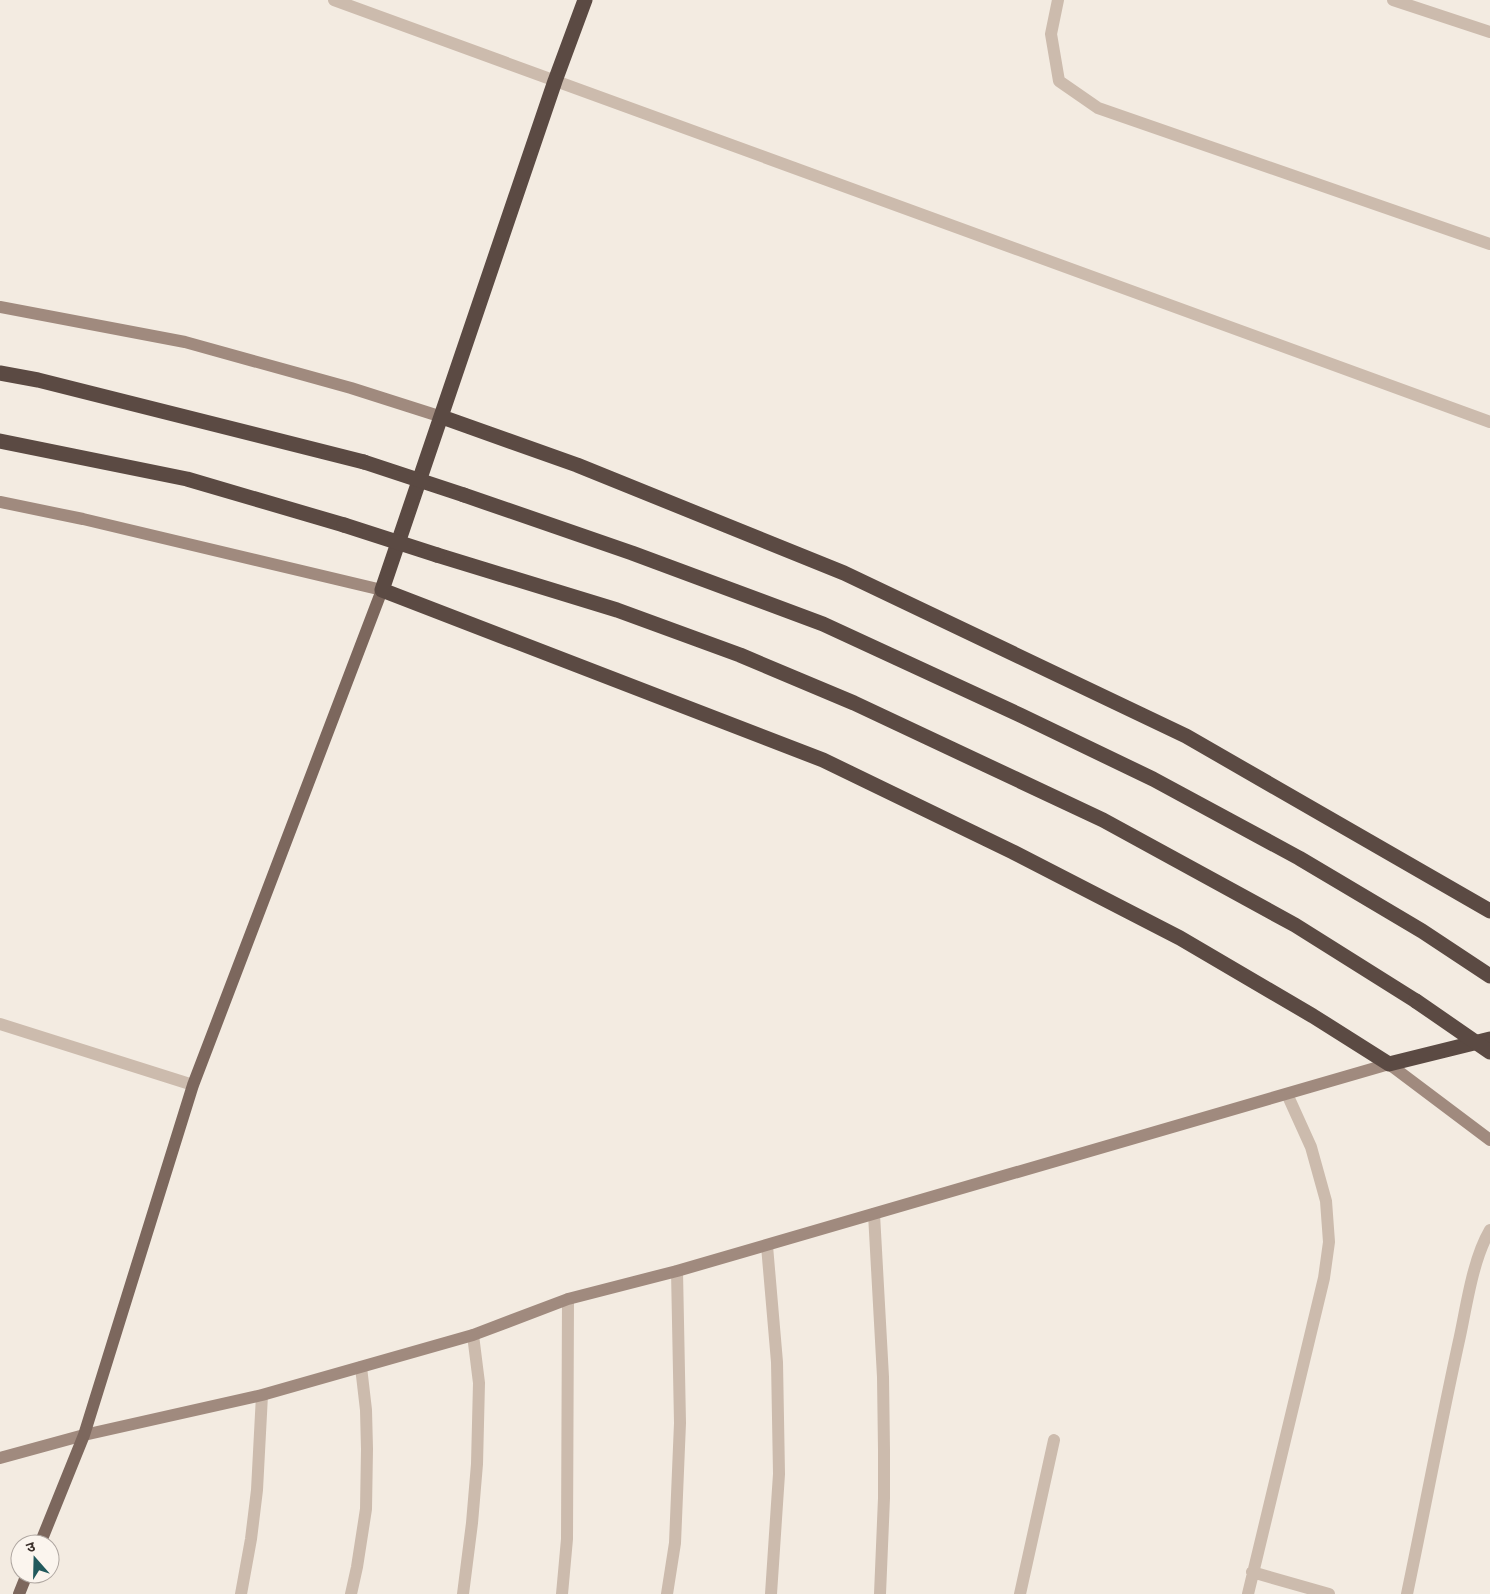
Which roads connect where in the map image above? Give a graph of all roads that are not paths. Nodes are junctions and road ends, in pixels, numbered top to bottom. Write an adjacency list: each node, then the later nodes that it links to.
1 (585, 0): 6 (highway)
2 (1058, 0): 7 (street)
3 (1393, 0): 5 (street)
4 (340, 1): 6 (street)
5 (1490, 32)
6 (555, 81): 10 (highway); 11 (street)
7 (1490, 244)
8 (0, 307): 10 (street)
9 (0, 373): 16 (highway, bridge)
10 (442, 416): 14 (highway); 15 (highway)
11 (1490, 422)
12 (0, 441): 19 (highway, bridge)
13 (0, 502): 14 (street)
14 (382, 590): 20 (highway); 21 (main road)
15 (1490, 911)
16 (1487, 974)
17 (0, 1024): 21 (street)
18 (1490, 1039): 20 (highway)
19 (1490, 1052)
20 (1389, 1064): 22 (street); 23 (street)
21 (193, 1085): 32 (main road)
22 (1287, 1094): 24 (street); 36 (street)
23 (1490, 1140)
24 (874, 1214): 26 (street); 43 (street)
25 (1490, 1230): 47 (street)
26 (766, 1246): 27 (street); 42 (street)
27 (677, 1271): 28 (street); 41 (street)
28 (568, 1299): 29 (street); 40 (street)
29 (473, 1336): 30 (street); 39 (street)
30 (361, 1367): 31 (street); 38 (street)
31 (262, 1395): 32 (street); 37 (street)
32 (84, 1435): 34 (street); 35 (main road)
33 (1054, 1440): 44 (street)
34 (0, 1458)
35 (44, 1534)
36 (1252, 1572): 45 (street); 46 (street)
37 (241, 1594)
38 (351, 1594)
39 (463, 1594)
40 (562, 1594)
41 (667, 1594)
42 (771, 1594)
43 (880, 1594)
44 (1020, 1594)
45 (1248, 1594)
46 (1329, 1594)
47 (1407, 1594)

